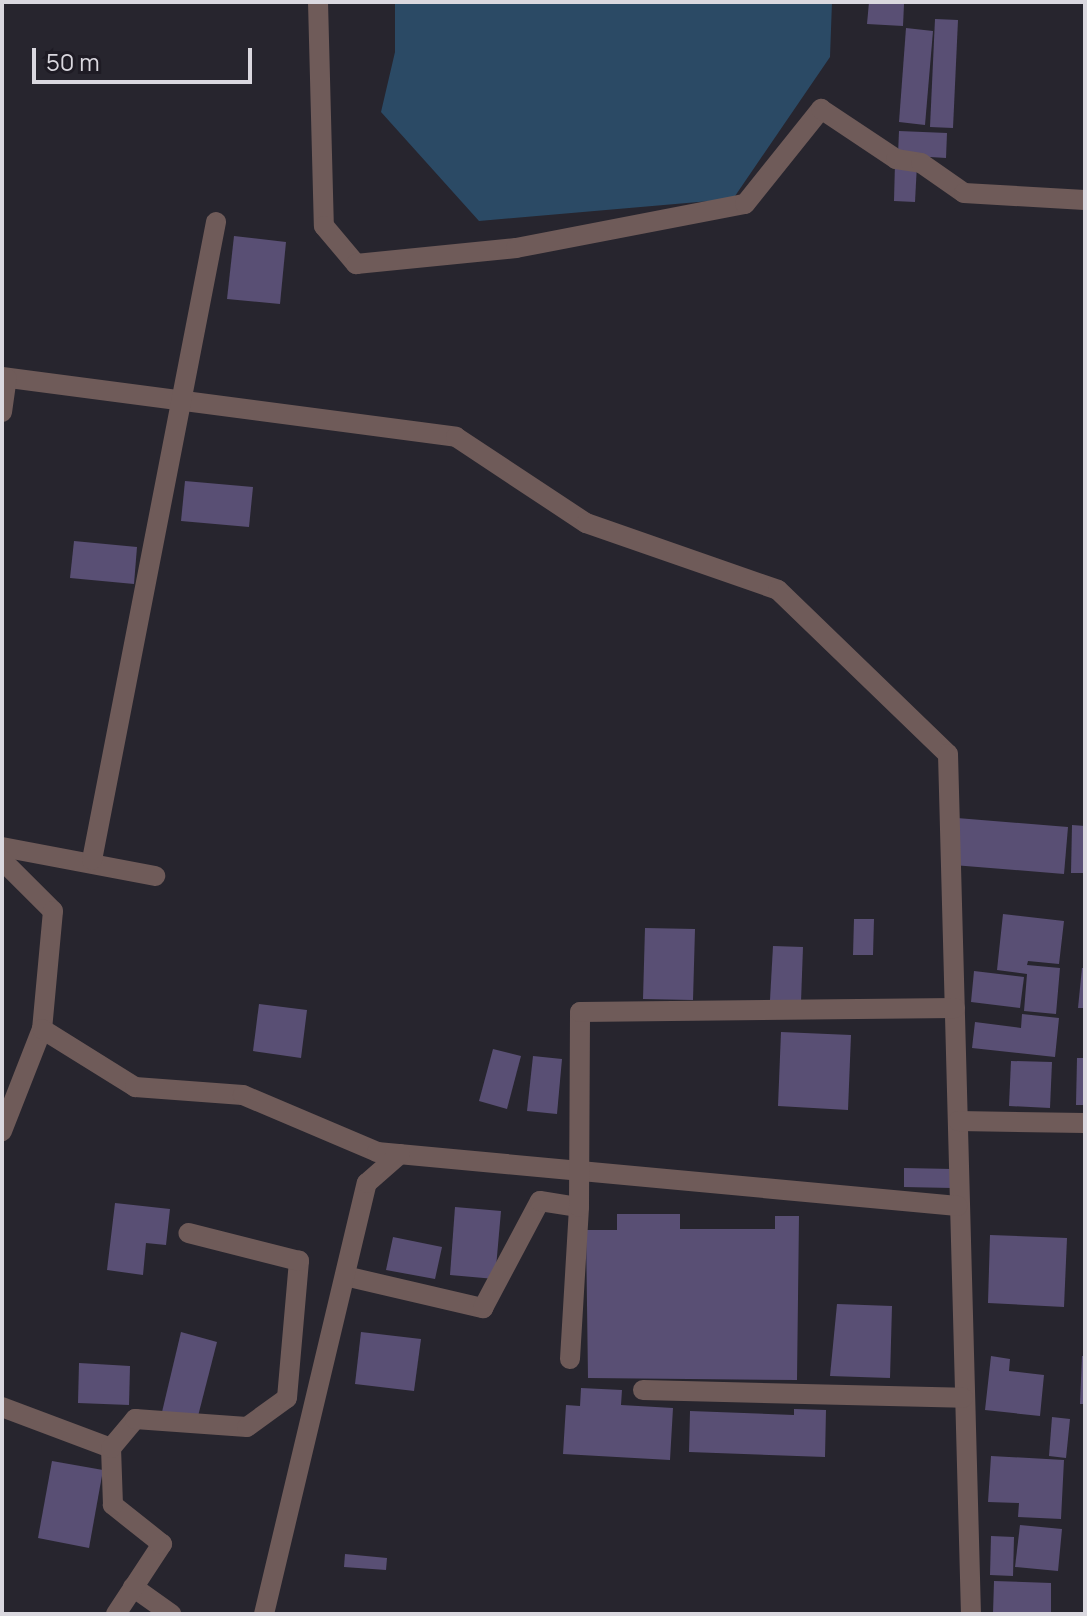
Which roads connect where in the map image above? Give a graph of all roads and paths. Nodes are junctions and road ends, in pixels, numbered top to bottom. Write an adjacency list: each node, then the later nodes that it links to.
1 (318, 2): 2 (street)
2 (1085, 200)
3 (216, 222): 5 (street)
4 (5, 377): 5 (street); 6 (street)
5 (181, 400): 9 (street); 11 (street)
6 (2, 412)
7 (2, 847): 9 (street)
8 (2, 860): 12 (street)
9 (92, 860): 10 (street)
10 (155, 876)
11 (955, 1008): 13 (street); 17 (street)
12 (42, 1029): 15 (street); 16 (street)
13 (958, 1121): 14 (street); 18 (street)
14 (1085, 1123)
15 (2, 1131)
16 (400, 1154): 17 (street); 21 (street)
17 (577, 1170): 18 (street); 19 (street)
18 (957, 1206): 24 (street)
19 (579, 1207): 21 (street); 22 (street)
20 (188, 1233): 26 (street)
21 (345, 1276): 30 (street)
22 (570, 1359)
23 (643, 1390): 24 (street)
24 (963, 1398): 31 (street)
25 (2, 1407): 26 (street)
26 (111, 1448): 27 (street)
27 (133, 1587): 28 (street); 29 (street)
28 (116, 1614)
29 (171, 1614)
30 (264, 1614)
31 (971, 1614)

